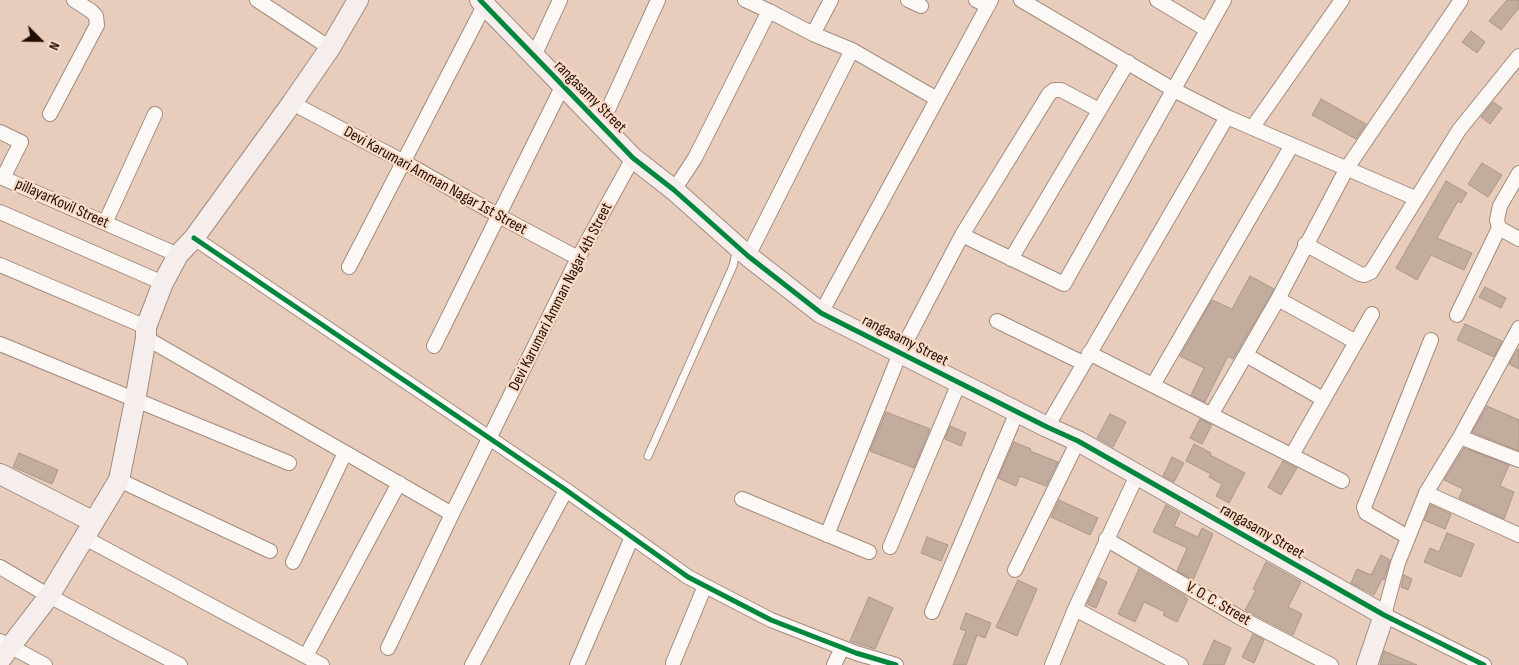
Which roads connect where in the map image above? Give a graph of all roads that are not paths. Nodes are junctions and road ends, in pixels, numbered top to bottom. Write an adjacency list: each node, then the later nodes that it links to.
1 (74, 0): 30 (street)
2 (257, 0): 20 (street)
3 (358, 0): 20 (street)
4 (560, 0): 22 (street)
5 (658, 0): 33 (street)
6 (745, 0): 17 (street)
7 (830, 0): 19 (street)
8 (908, 0): 16 (street)
9 (1021, 0): 24 (street)
10 (1157, 0): 18 (street)
11 (1224, 0): 18 (street)
12 (1342, 0): 34 (street)
13 (1461, 0): 39 (street)
14 (985, 2): 27 (street)
15 (482, 3): 22 (street, rangasamy Street); 38 (street)
16 (921, 6)
17 (769, 10): 19 (street); 41 (street)
18 (1207, 30): 26 (street)
19 (813, 34): 21 (street)
20 (330, 48): 28 (street)
21 (852, 50): 27 (street); 51 (street)
22 (534, 56): 25 (street, rangasamy Street)
23 (1519, 56): 42 (street)
24 (1128, 62): 26 (street); 29 (street)
25 (562, 86): 33 (street, rangasamy Street); 44 (street)
26 (1174, 90): 32 (street); 54 (street)
27 (937, 99): 59 (street)
28 (292, 103): 38 (street, Devi Karumari Amman Nagar 1st Street); 48 (street)
29 (1099, 110): 47 (street); 54 (street)
30 (50, 114)
31 (155, 114): 45 (street)
32 (1227, 117): 34 (street); 71 (street)
33 (601, 125): 37 (street, rangasamy Street)
34 (1252, 128): 36 (street)
35 (0, 132): 45 (street, pillayarKovil Street)
36 (1292, 145): 39 (street); 73 (street)
37 (633, 158): 41 (street, rangasamy Street); 53 (street, Devi Karumari Amman Nagar 4th Street)
38 (404, 162): 44 (street, Devi Karumari Amman Nagar 1st Street); 56 (street)
39 (1346, 168): 42 (street); 50 (street)
40 (1519, 173): 46 (street)
41 (674, 190): 51 (street, rangasamy Street)
42 (1415, 198): 50 (street)
43 (0, 212): 57 (street)
44 (499, 216): 53 (street, Devi Karumari Amman Nagar 1st Street); 68 (street)
45 (105, 223): 52 (street, pillayarKovil Street)
46 (1499, 228): 49 (street); 61 (street)
47 (962, 235): 54 (street); 69 (street)
48 (194, 238): 52 (street); 80 (street)
49 (1519, 239)
50 (1305, 244): 58 (street)
51 (745, 253): 59 (street, rangasamy Street); 83 (lane)
52 (178, 255): 57 (street)
53 (578, 258): 80 (street, Devi Karumari Amman Nagar 4th Street)
54 (1011, 259)
55 (0, 265): 64 (street)
56 (349, 266)
57 (163, 283): 64 (street)
58 (1278, 299): 66 (street); 70 (street)
59 (821, 313): 69 (street, rangasamy Street)
60 (1372, 314): 66 (street)
61 (1457, 315)
62 (997, 321): 71 (street)
63 (1519, 328): 79 (street)
64 (146, 333): 75 (street); 82 (street)
65 (1431, 340): 100 (street)
66 (1356, 342): 74 (street)
67 (0, 344): 75 (street)
68 (434, 346)
69 (900, 353): 72 (street, rangasamy Street); 97 (street)
70 (1246, 355): 74 (street); 77 (street)
71 (1086, 358): 73 (street); 78 (street)
72 (959, 383): 76 (street, rangasamy Street); 102 (street)
73 (1154, 385): 77 (street)
74 (1323, 399): 84 (street)
75 (135, 401): 86 (street); 89 (street)
76 (1017, 412): 78 (street, rangasamy Street); 111 (street)
77 (1211, 415): 84 (street)
78 (1047, 427): 81 (street, rangasamy Street)
79 (1460, 437): 85 (street); 93 (street)
80 (490, 438): 92 (street); 95 (street, Devi Karumari Amman Nagar 4th Street)
81 (1078, 441): 88 (street, rangasamy Street); 107 (street)
82 (345, 452): 91 (street); 105 (street)
83 (648, 456)
84 (1292, 456): 90 (street)
85 (1519, 460)
86 (289, 463)
87 (0, 474): 96 (street)
88 (1137, 475): 101 (street); 112 (street, rangasamy Street)
89 (119, 480): 96 (street); 103 (street)
90 (1342, 481)
91 (399, 483): 95 (street); 116 (street)
92 (566, 490): 99 (street); 121 (street)
93 (1426, 493): 98 (street); 100 (street)
94 (742, 499): 97 (street)
95 (452, 514): 113 (street, Devi Karumari Amman Nagar 4th Street)
96 (90, 530): 109 (street); 116 (street)
97 (827, 535): 104 (street)
98 (1519, 535)
99 (632, 537): 108 (street); 122 (street)
100 (1408, 537): 112 (street)
101 (1106, 539): 110 (street); 127 (street, V. O. C. Street)
102 (890, 546)
103 (270, 551)
104 (869, 552)
105 (293, 562)
106 (0, 567): 109 (street)
107 (1015, 570)
108 (705, 586): 114 (street); 117 (street)
109 (49, 596): 115 (street); 119 (street)
110 (1075, 609): 125 (street); 126 (street)
111 (932, 612)
112 (1384, 616): 128 (street); 129 (street)
113 (388, 648)
114 (842, 648): 123 (street); 124 (street)
115 (3, 649): 118 (street)
116 (306, 656): 120 (street)
117 (673, 663)
118 (44, 665)
119 (180, 665)
120 (322, 665)
121 (472, 665)
122 (577, 665)
123 (834, 665)
124 (896, 665)
125 (1052, 665)
126 (1181, 665)
127 (1331, 665)
128 (1367, 665)
129 (1484, 665)

